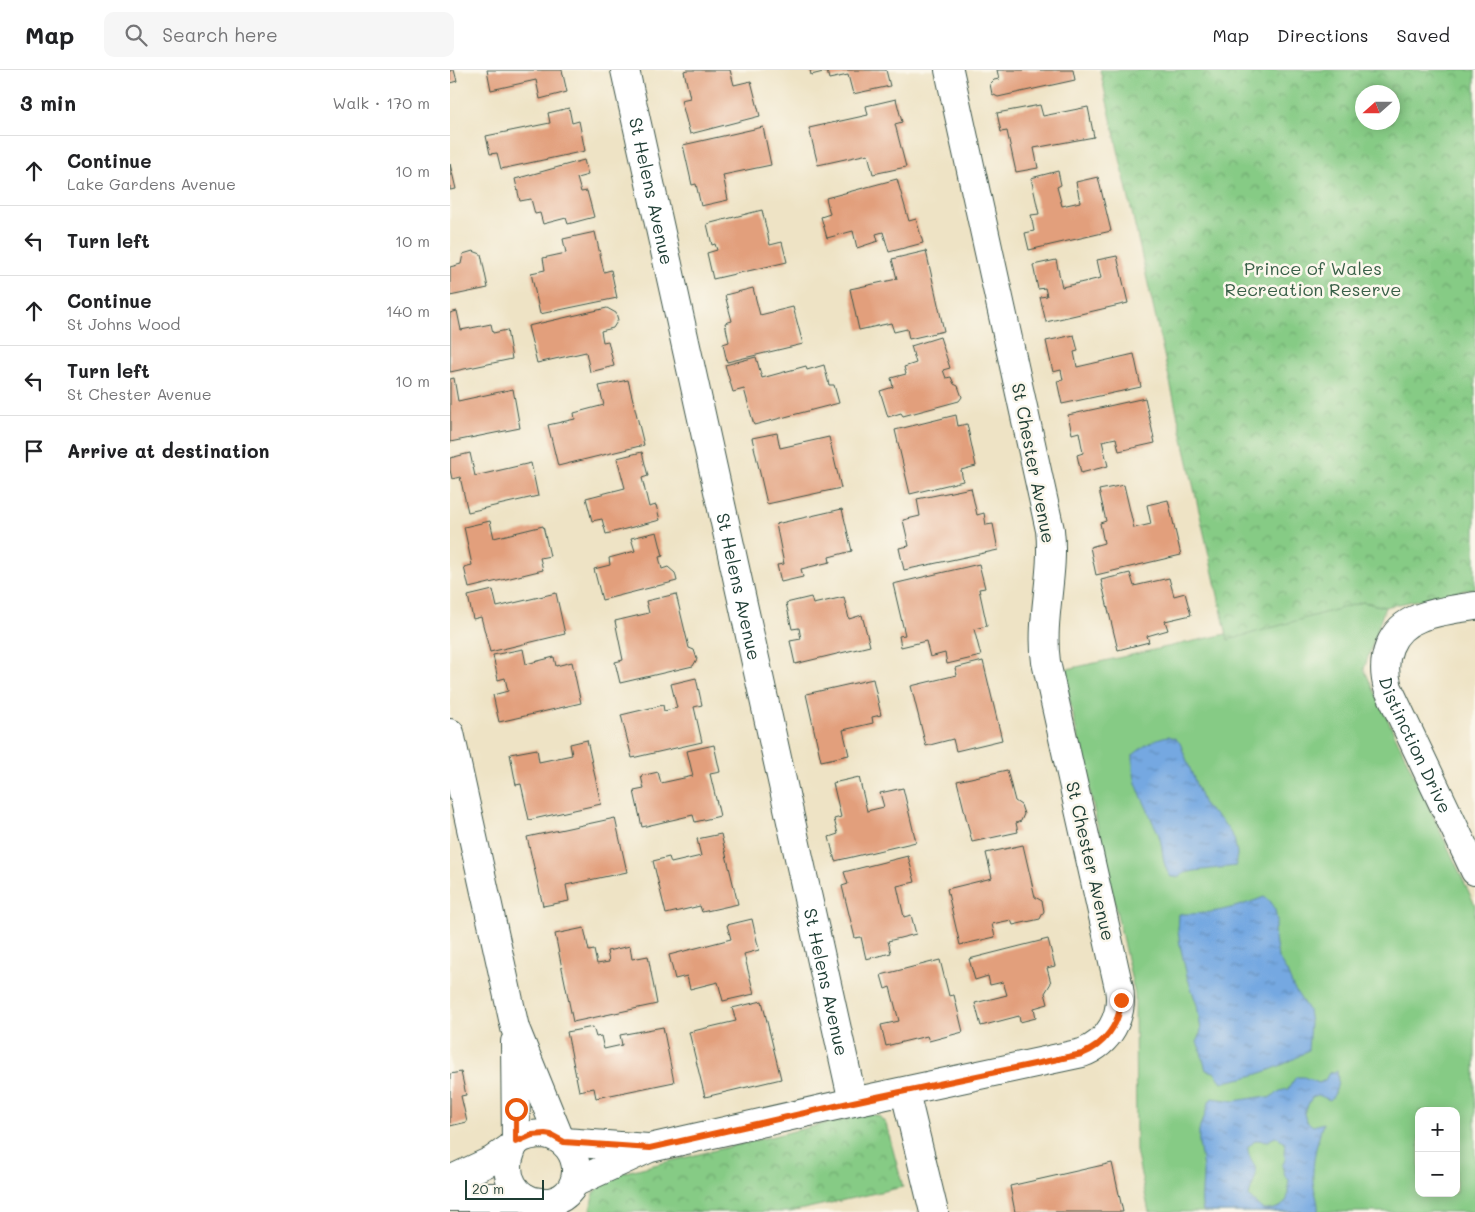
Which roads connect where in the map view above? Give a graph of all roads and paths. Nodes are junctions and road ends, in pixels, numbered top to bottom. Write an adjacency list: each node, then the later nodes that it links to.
1 (625, 70): 8 (street, St Helens Avenue)
2 (949, 70): 7 (street, St Chester Avenue)
3 (1475, 606): 5 (street, Distinction Drive)
4 (450, 734): 6 (street)
5 (1475, 871)
6 (515, 1028): 9 (street); 10 (street)
7 (905, 1092): 8 (street); 14 (street)
8 (853, 1102): 11 (street)
9 (562, 1141): 10 (street); 11 (street); 13 (street)
10 (515, 1144): 12 (street); 16 (street)
11 (650, 1148): 13 (street)
12 (450, 1180)
13 (573, 1184): 16 (street); 17 (street)
14 (928, 1184): 18 (street); 19 (street)
15 (450, 1196): 16 (street)
16 (529, 1202)
17 (576, 1212)
18 (934, 1212)
19 (941, 1212)

